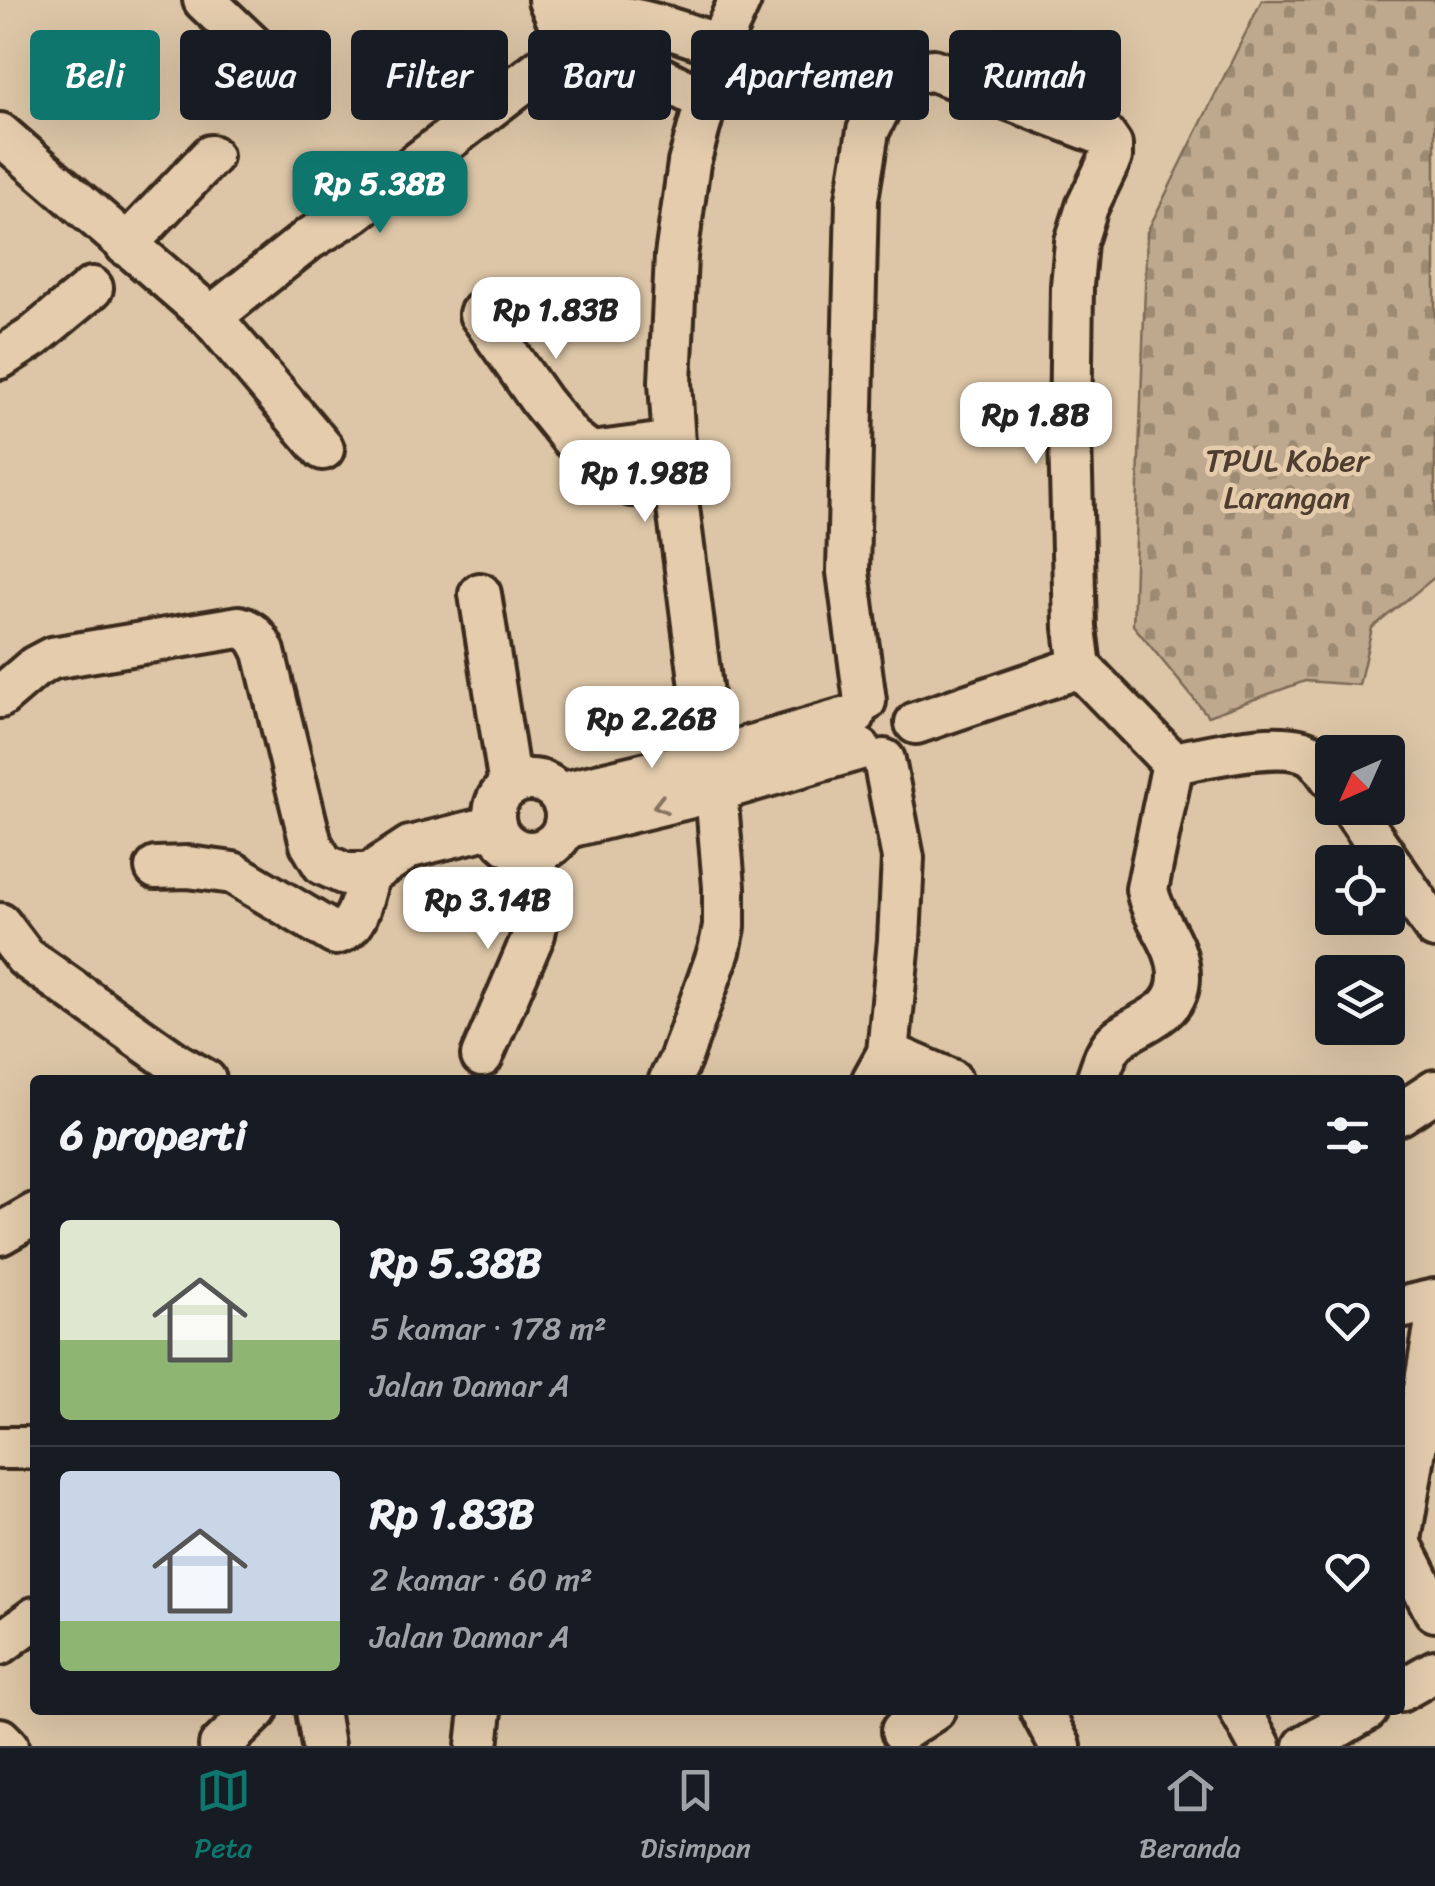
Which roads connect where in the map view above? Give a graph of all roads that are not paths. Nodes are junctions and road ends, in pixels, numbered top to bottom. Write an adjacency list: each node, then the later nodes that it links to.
1 (204, 0): 4 (street)
2 (740, 0): 5 (street)
3 (571, 10): 6 (street); 7 (street); 14 (street)
4 (236, 30)
5 (726, 30)
6 (691, 56)
7 (691, 63)
8 (701, 120): 16 (street)
9 (0, 134): 11 (street)
10 (212, 156): 11 (street)
11 (126, 245): 14 (street)
12 (92, 288): 15 (street)
13 (480, 314): 18 (street)
14 (211, 317): 17 (street)
15 (0, 358)
16 (674, 442): 18 (street); 19 (street)
17 (323, 449)
18 (592, 453): 19 (street)
19 (677, 482): 27 (street)
20 (480, 594): 28 (street)
21 (1080, 668): 23 (street); 24 (street); 26 (street)
22 (0, 697): 33 (street)
23 (916, 723): 24 (street); 24 (street)
24 (866, 731): 27 (street); 37 (street)
25 (1315, 756): 26 (street)
26 (1173, 762): 41 (street)
27 (713, 774): 29 (street); 39 (street)
28 (510, 786): 29 (street); 31 (street)
29 (552, 825): 31 (street); 36 (street)
30 (1364, 825): 35 (street)
31 (496, 826): 33 (street)
32 (156, 868): 33 (street)
33 (369, 874)
34 (0, 924): 38 (street)
35 (1435, 928)
36 (482, 1056)
37 (880, 1066): 40 (street)
38 (190, 1072)
39 (672, 1075)
40 (925, 1075)
41 (1099, 1075)
42 (1435, 1091): 43 (street)
43 (1405, 1111)
44 (30, 1217): 45 (street)
45 (0, 1234)
46 (1435, 1300): 47 (street)
47 (1405, 1307)
48 (1435, 1327): 51 (street)
49 (0, 1448): 50 (street)
50 (30, 1448)
51 (1405, 1510)
52 (1405, 1551): 53 (street)
53 (1435, 1611)
54 (30, 1622): 55 (street)
55 (0, 1644)
56 (1435, 1670): 57 (street)
57 (1405, 1688)
58 (318, 1715): 65 (street)
59 (480, 1715): 66 (street)
60 (1044, 1715): 67 (street)
61 (1243, 1715): 68 (street)
62 (1358, 1715): 69 (street)
63 (0, 1739): 64 (street)
64 (7, 1746)
65 (323, 1746)
66 (477, 1746)
67 (1060, 1746)
68 (1260, 1746)
69 (1305, 1746)

